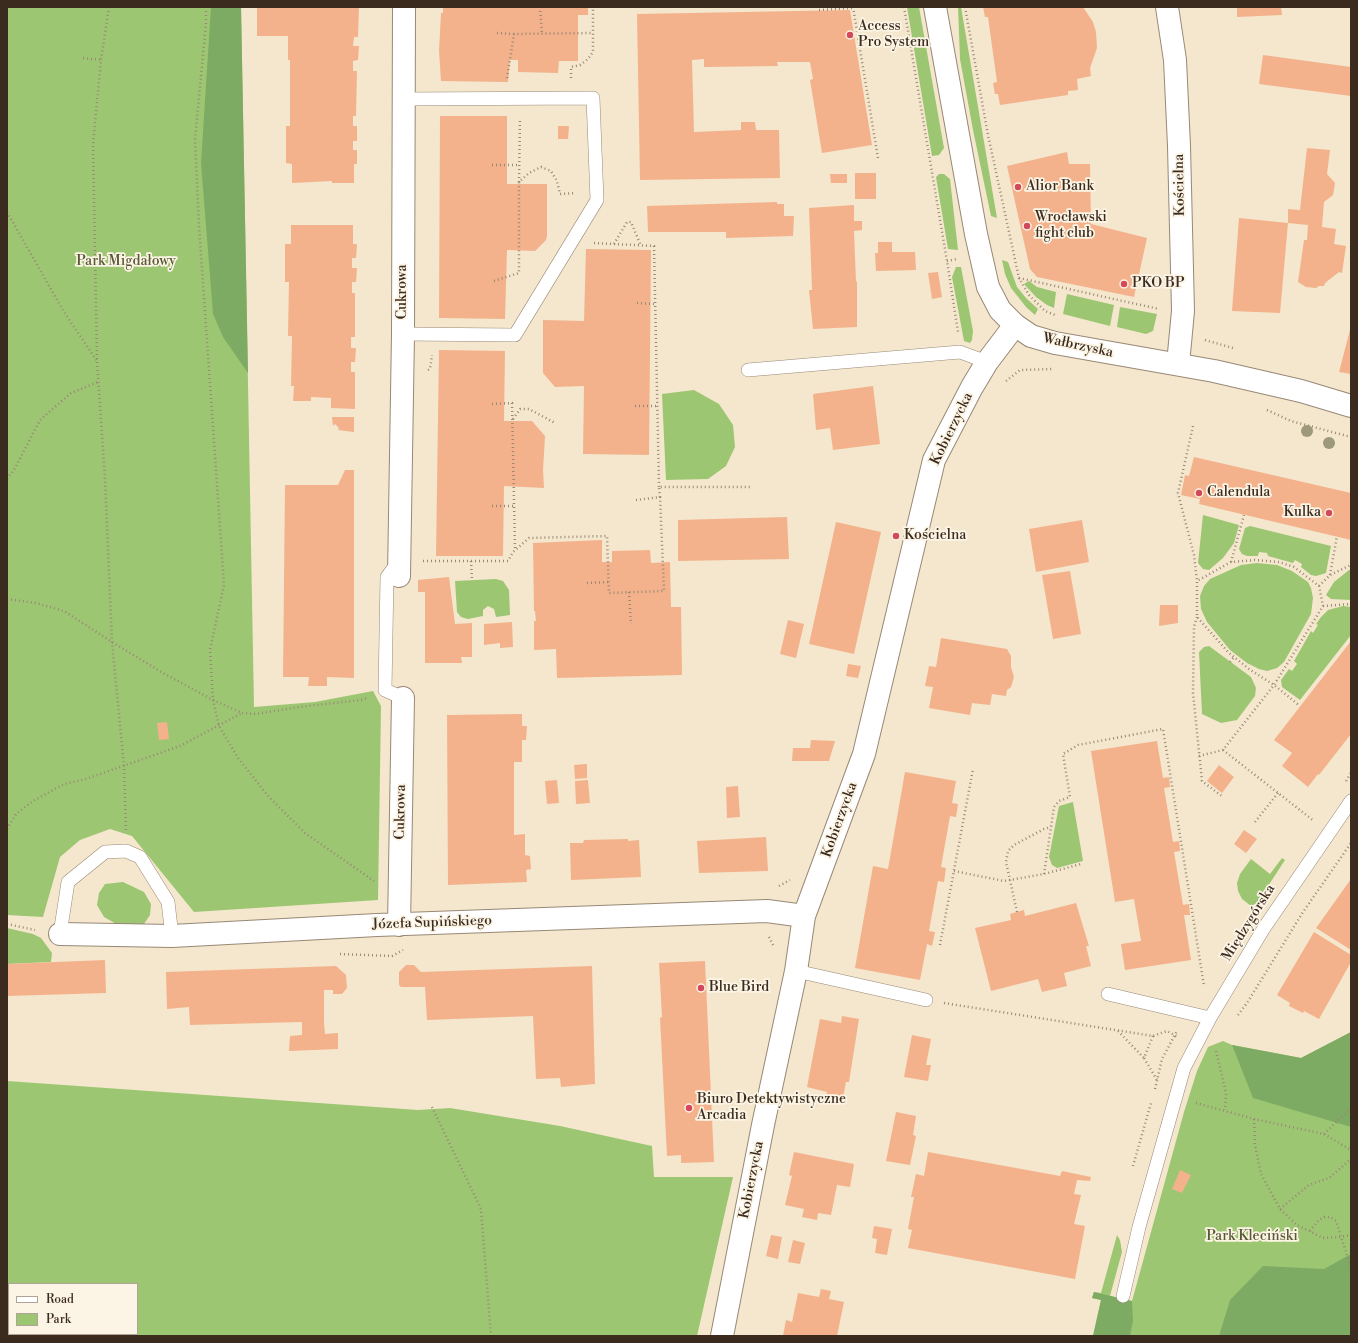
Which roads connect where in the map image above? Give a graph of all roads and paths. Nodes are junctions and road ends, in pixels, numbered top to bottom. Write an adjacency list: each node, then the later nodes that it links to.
1 (109, 7): 17 (path)
2 (206, 7): 88 (path)
3 (404, 7): 20 (street, Cukrowa)
4 (540, 7): 15 (path)
5 (593, 7): 13 (path)
6 (818, 7): 11 (path)
7 (904, 7): 39 (path)
8 (935, 7): 37 (street, Wałbrzyska)
9 (965, 7): 31 (path)
10 (1167, 7): 42 (street, Kościelna)
11 (853, 8): 22 (path)
12 (497, 33): 14 (path)
13 (593, 33): 15 (path); 19 (path)
14 (514, 34): 15 (path); 18 (path)
15 (542, 34)
16 (83, 58): 17 (path)
17 (101, 60): 40 (path)
18 (505, 80)
19 (571, 98): 20 (lane); 26 (lane)
20 (403, 99): 38 (street, Cukrowa)
21 (520, 112): 24 (path)
22 (878, 158)
23 (492, 165): 24 (path)
24 (520, 165): 25 (path)
25 (519, 182): 26 (path); 32 (path)
26 (597, 192): 28 (lane)
27 (7, 212): 40 (path)
28 (572, 242): 29 (path); 38 (lane)
29 (614, 244): 30 (path); 30 (path)
30 (641, 246): 34 (path)
31 (1019, 278): 35 (path); 36 (path)
32 (494, 282)
33 (637, 303): 34 (path)
34 (656, 304): 49 (path)
35 (1045, 311)
36 (1163, 311)
37 (1015, 325): 41 (street, Kobierzycka); 42 (street, Wałbrzyska)
38 (403, 334): 69 (street, Cukrowa)
39 (960, 352): 41 (lane); 44 (lane)
40 (97, 362): 45 (path)
41 (987, 362): 113 (street, Kobierzycka)
42 (1178, 364): 50 (street, Wałbrzyska)
43 (1054, 369): 46 (path)
44 (748, 370)
45 (98, 382): 56 (path); 82 (path)
46 (1002, 384)
47 (492, 404): 52 (path)
48 (635, 406): 49 (path)
49 (658, 406): 57 (path)
50 (1351, 406)
51 (1264, 408): 55 (path)
52 (513, 419): 53 (path); 62 (path)
53 (555, 423)
54 (1192, 426): 72 (path)
55 (1351, 437)
56 (7, 479)
57 (660, 487): 58 (path); 59 (path)
58 (751, 487)
59 (660, 497): 60 (path); 76 (path)
60 (636, 500)
61 (492, 506): 62 (path)
62 (515, 506): 65 (path)
63 (1244, 515): 67 (path)
64 (1337, 536): 70 (path)
65 (516, 550): 66 (path); 73 (path)
66 (471, 561): 69 (path); 71 (path)
67 (1231, 562): 72 (path); 75 (path)
68 (1351, 565): 70 (path)
69 (399, 569): 87 (lane)
70 (1330, 575): 75 (path)
71 (472, 580)
72 (1197, 581): 80 (path)
73 (608, 582): 74 (path); 76 (path)
74 (587, 583)
75 (1319, 586): 79 (path)
76 (629, 592): 81 (path)
77 (7, 599): 82 (path)
78 (1351, 604): 79 (path)
79 (1323, 606): 85 (path)
80 (1197, 617): 83 (path); 93 (path)
81 (631, 624)
82 (112, 642): 88 (path); 94 (path)
83 (1234, 657): 84 (path); 85 (path)
84 (1230, 662)
85 (1274, 685): 89 (path); 92 (path)
86 (372, 696): 90 (path)
87 (403, 698): 115 (street, Cukrowa)
88 (213, 700): 90 (path); 91 (path)
89 (1300, 706)
90 (242, 712): 91 (path)
91 (219, 726): 94 (path); 110 (path)
92 (1223, 750): 93 (path); 96 (path)
93 (1199, 756): 97 (path)
94 (124, 766): 101 (path); 104 (path)
95 (973, 769): 106 (path)
96 (1278, 793): 99 (path); 102 (path)
97 (1223, 797)
98 (1351, 801): 102 (lane, Międzygórska)
99 (1255, 822)
100 (1051, 827): 107 (path); 109 (path); 122 (path)
101 (7, 829)
102 (1330, 833): 125 (lane, Międzygórska)
103 (1351, 843): 126 (path)
104 (126, 851): 116 (lane); 117 (lane)
105 (1081, 864): 107 (path)
106 (954, 871): 109 (path); 118 (path)
107 (1044, 874): 109 (path)
108 (794, 877): 111 (path)
109 (1009, 880): 112 (path)
110 (378, 884)
111 (772, 888)
112 (1017, 912)
113 (804, 916): 115 (street, Józefa Supińskiego); 121 (street, Kobierzycka)
114 (7, 924): 116 (path)
115 (399, 925): 117 (street, Józefa Supińskiego)
116 (60, 934): 117 (street, Józefa Supińskiego)
117 (172, 936)
118 (940, 945)
119 (365, 955): 120 (path)
120 (388, 955)
121 (796, 971): 124 (lane); 148 (street, Kobierzycka)
122 (1211, 984)
123 (1108, 994): 125 (lane)
124 (926, 1000): 127 (path)
125 (1210, 1018): 130 (lane, Międzygórska)
126 (1235, 1018)
127 (1118, 1031): 128 (path); 131 (path)
128 (1153, 1036): 129 (path); 131 (path)
129 (1174, 1036)
130 (1197, 1040): 133 (lane, Międzygórska); 136 (path)
131 (1144, 1058): 132 (path)
132 (1157, 1080)
133 (1177, 1098): 136 (path); 146 (lane, Międzygórska)
134 (432, 1107): 147 (path)
135 (1351, 1108): 138 (path)
136 (1225, 1110): 137 (path)
137 (1254, 1119): 138 (path); 141 (path)
138 (1324, 1134): 139 (path)
139 (1351, 1150)
140 (1351, 1159): 141 (path)
141 (1280, 1209): 142 (path)
142 (1310, 1232): 144 (path); 144 (path)
143 (1351, 1234): 144 (path)
144 (1340, 1237): 145 (path)
145 (1351, 1268)
146 (1123, 1296)
147 (491, 1336)
148 (722, 1336)

